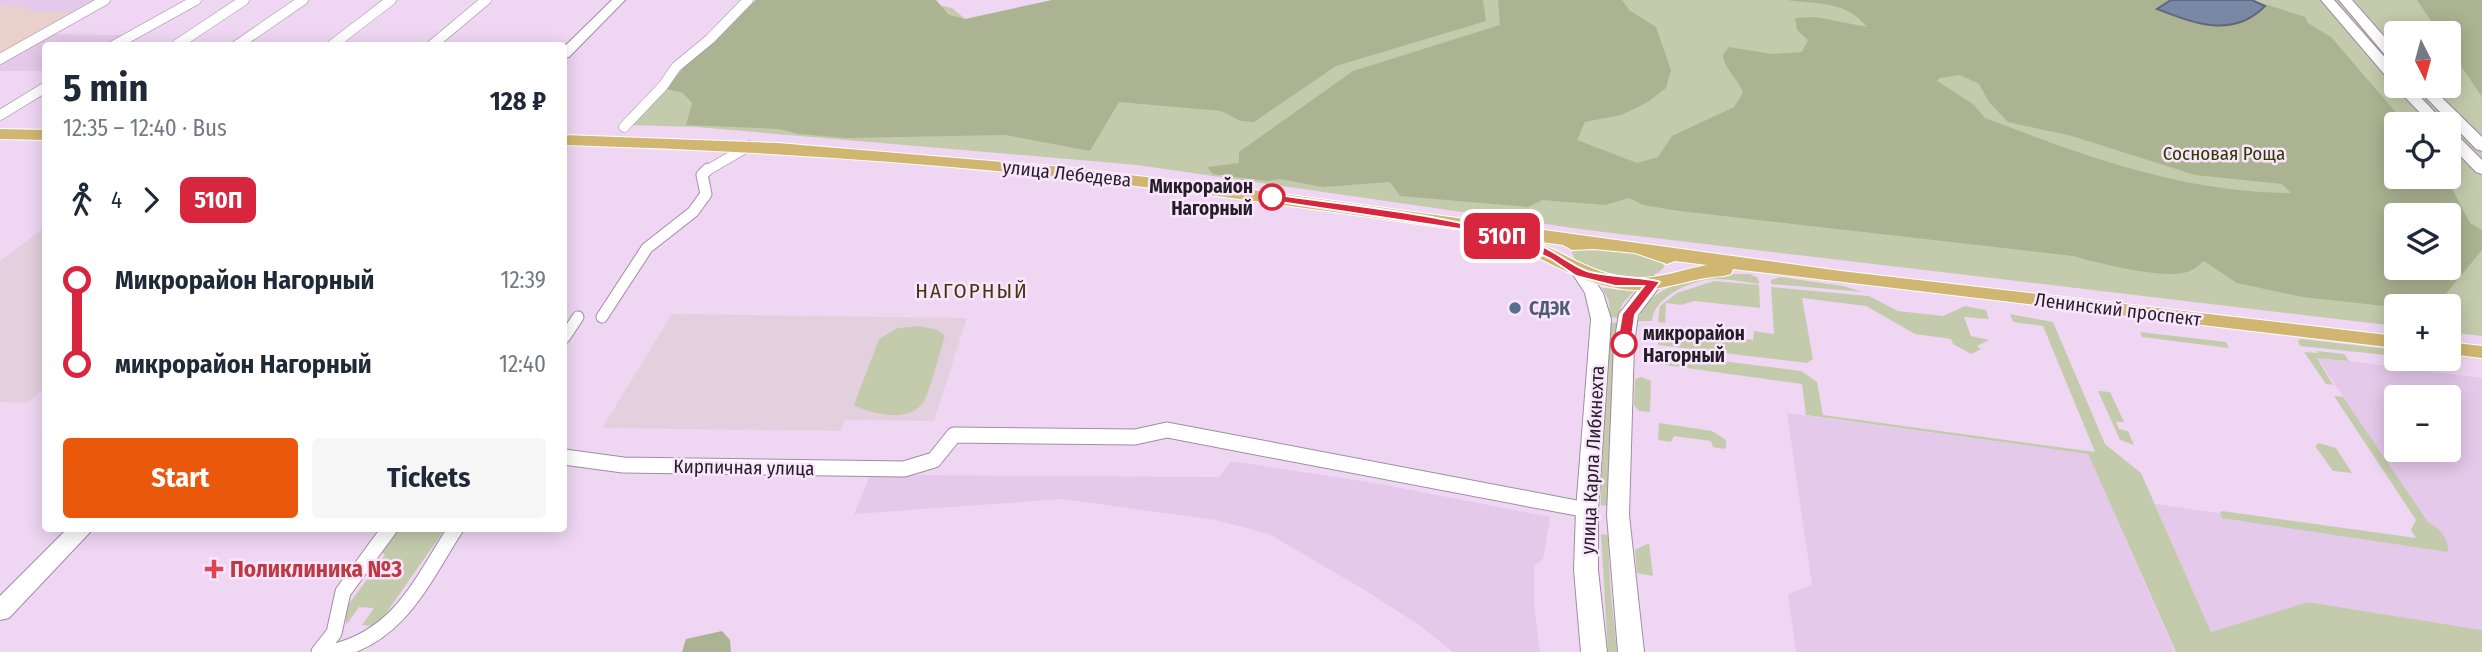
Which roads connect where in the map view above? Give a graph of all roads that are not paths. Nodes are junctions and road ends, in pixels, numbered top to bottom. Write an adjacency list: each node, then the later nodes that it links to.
1 (104, 0): 18 (street)
2 (196, 0): 11 (street)
3 (244, 0): 12 (street)
4 (303, 0): 13 (street)
5 (391, 0): 14 (street)
6 (486, 0): 15 (street)
7 (619, 0): 17 (main road)
8 (748, 0): 25 (street)
9 (2327, 0): 19 (main road)
10 (2345, 0): 16 (main road)
11 (120, 42)
12 (181, 42)
13 (242, 42)
14 (336, 42)
15 (436, 42)
16 (2384, 45)
17 (567, 51)
18 (0, 59)
19 (2384, 65)
20 (42, 89): 24 (street)
21 (2414, 98): 23 (main road)
22 (2434, 98): 30 (main road)
23 (2427, 112)
24 (0, 115)
25 (624, 127)
26 (42, 133): 27 (main road)
27 (0, 134)
28 (567, 140): 29 (main road, улица Лебедева)
29 (749, 146): 33 (main road, улица Лебедева); 40 (street)
30 (2482, 146)
31 (2461, 147): 32 (main road)
32 (2482, 169)
33 (1467, 227): 34 (main road, улица Лебедева); 36 (main road, улица Лебедева)
34 (1584, 243): 35 (main road, улица Лебедева); 36 (main road)
35 (1656, 253): 37 (main road, Ленинский проспект); 38 (main road)
36 (1572, 268): 38 (main road, улица Лебедева); 46 (main road, улица Карла Либкнехта)
37 (1841, 277): 38 (main road, Ленинский проспект); 42 (main road, Ленинский проспект)
38 (1661, 280): 47 (main road, улица Карла Либкнехта)
39 (578, 317): 41 (street)
40 (602, 317)
41 (567, 334)
42 (2384, 341)
43 (2461, 350): 44 (main road)
44 (2482, 352)
45 (567, 457): 46 (street, Кирпичная улица)
46 (1587, 510): 47 (main road); 54 (main road, улица Карла Либкнехта)
47 (1618, 515): 55 (main road, улица Карла Либкнехта)
48 (79, 532): 51 (main road)
49 (387, 532): 52 (street)
50 (453, 532): 53 (street)
51 (0, 611)
52 (320, 652)
53 (332, 652)
54 (1594, 652)
55 (1631, 652)

